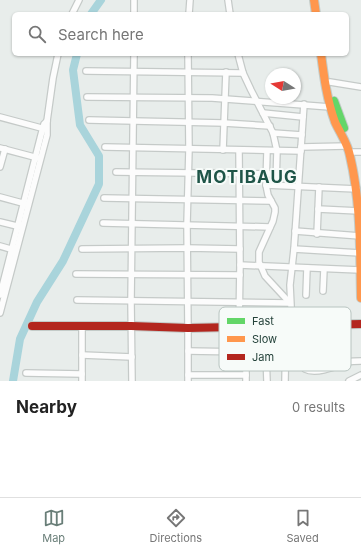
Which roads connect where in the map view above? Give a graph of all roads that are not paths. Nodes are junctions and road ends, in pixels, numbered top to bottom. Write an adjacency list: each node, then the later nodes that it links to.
1 (79, 0): 7 (street)
2 (134, 0): 8 (street)
3 (190, 0): 9 (street)
4 (228, 0): 10 (street)
5 (314, 0): 11 (main road)
6 (320, 0): 12 (main road)
7 (73, 12)
8 (134, 12)
9 (189, 12)
10 (230, 12)
11 (316, 12)
12 (321, 12)
13 (58, 56): 41 (street)
14 (134, 56): 20 (street)
15 (188, 56): 21 (street)
16 (239, 56): 23 (street)
17 (321, 56): 32 (main road)
18 (326, 56): 24 (main road)
19 (86, 71): 20 (street)
20 (134, 71): 21 (street); 27 (street)
21 (188, 72): 22 (street); 28 (street)
22 (226, 72): 23 (street); 29 (street)
23 (243, 72): 30 (street)
24 (330, 82): 25 (street); 54 (main road)
25 (361, 87)
26 (87, 97): 27 (street)
27 (133, 97): 28 (street); 37 (street)
28 (188, 98): 29 (street); 38 (street)
29 (225, 99): 30 (street); 39 (street)
30 (257, 101): 31 (street); 33 (street)
31 (304, 104): 32 (street); 35 (street)
32 (330, 106): 44 (main road)
33 (263, 112): 35 (street); 40 (street)
34 (0, 117): 41 (street)
35 (303, 117): 43 (street)
36 (89, 120): 37 (street)
37 (133, 122): 38 (street); 46 (street)
38 (188, 123): 39 (street); 48 (street)
39 (224, 123): 40 (street); 50 (street)
40 (270, 126): 42 (street)
41 (45, 129): 55 (street)
42 (273, 133): 43 (street); 53 (street)
43 (302, 135): 49 (street)
44 (347, 146): 49 (street); 67 (main road)
45 (105, 147): 46 (street)
46 (133, 148): 48 (street); 58 (street)
47 (2, 149): 55 (street); 56 (street)
48 (189, 149): 50 (street); 59 (street)
49 (301, 149): 53 (street); 65 (street)
50 (223, 150): 51 (street)
51 (239, 150): 52 (street); 60 (street)
52 (267, 151): 53 (street); 61 (street)
53 (277, 151): 62 (street)
54 (357, 152): 71 (main road)
55 (38, 158): 75 (street)
56 (0, 167)
57 (116, 172): 58 (street)
58 (132, 173): 59 (street); 70 (street)
59 (188, 174): 60 (street); 72 (street)
60 (240, 174): 61 (street); 73 (street)
61 (266, 174): 62 (street); 63 (street)
62 (277, 174): 64 (street)
63 (266, 185): 64 (street); 74 (street)
64 (276, 185): 65 (street)
65 (298, 186): 66 (street); 85 (street)
66 (319, 187): 67 (street); 76 (street)
67 (357, 189): 77 (main road)
68 (0, 197): 75 (street)
69 (104, 198): 70 (street)
70 (132, 198): 72 (street); 80 (street)
71 (361, 198)
72 (188, 200): 73 (street); 81 (street)
73 (240, 200): 74 (street); 82 (street)
74 (271, 201): 84 (street)
75 (26, 204): 83 (street)
76 (318, 209): 77 (street); 86 (street)
77 (359, 211): 87 (main road)
78 (0, 222): 83 (street)
79 (102, 223): 80 (street)
80 (132, 223): 81 (street); 89 (street)
81 (187, 224): 82 (street); 90 (street)
82 (240, 226): 84 (street); 92 (street)
83 (20, 227): 94 (street)
84 (270, 227): 97 (street)
85 (295, 231): 86 (street); 93 (street)
86 (318, 234): 87 (street)
87 (360, 236): 95 (main road)
88 (0, 246): 94 (street)
89 (132, 248): 90 (street); 91 (street); 104 (street)
90 (187, 248): 92 (street); 105 (street)
91 (82, 249)
92 (240, 249): 96 (street)
93 (294, 249): 95 (street); 98 (street)
94 (14, 250): 102 (street)
95 (360, 253): 101 (main road)
96 (240, 265): 97 (street); 106 (street)
97 (260, 266): 98 (street); 115 (street)
98 (292, 268): 99 (street); 115 (street)
99 (307, 268): 100 (street); 108 (street)
100 (324, 269): 101 (street); 107 (street)
101 (360, 270): 110 (main road)
102 (6, 272): 109 (street)
103 (76, 274): 104 (street)
104 (132, 274): 105 (street); 112 (street)
105 (187, 274): 106 (street); 114 (street)
106 (240, 275): 113 (street)
107 (324, 291)
108 (306, 294)
109 (1, 296): 118 (street)
110 (361, 298)
111 (77, 300): 112 (street)
112 (131, 301): 114 (street); 123 (street)
113 (239, 301): 114 (street); 115 (street); 116 (street)
114 (188, 302): 124 (street)
115 (290, 302): 117 (street)
116 (240, 307)
117 (291, 307)
118 (0, 313)
119 (351, 324): 120 (main road)
120 (361, 324)
121 (32, 326): 122 (main road)
122 (82, 326): 123 (main road); 128 (street)
123 (131, 326): 124 (main road); 129 (street)
124 (188, 328): 125 (main road); 126 (street)
125 (219, 328)
126 (188, 351): 127 (street); 138 (street)
127 (219, 352)
128 (82, 355): 129 (street); 135 (street)
129 (132, 357): 140 (street)
130 (361, 361): 131 (street)
131 (351, 362)
132 (267, 371): 142 (street)
133 (287, 371): 143 (street)
134 (26, 373): 135 (street)
135 (82, 374): 139 (street)
136 (246, 374): 138 (street); 141 (street)
137 (361, 375): 144 (street)
138 (188, 378)
139 (82, 381)
140 (132, 381)
141 (246, 381)
142 (267, 381)
143 (286, 381)
144 (349, 381)

